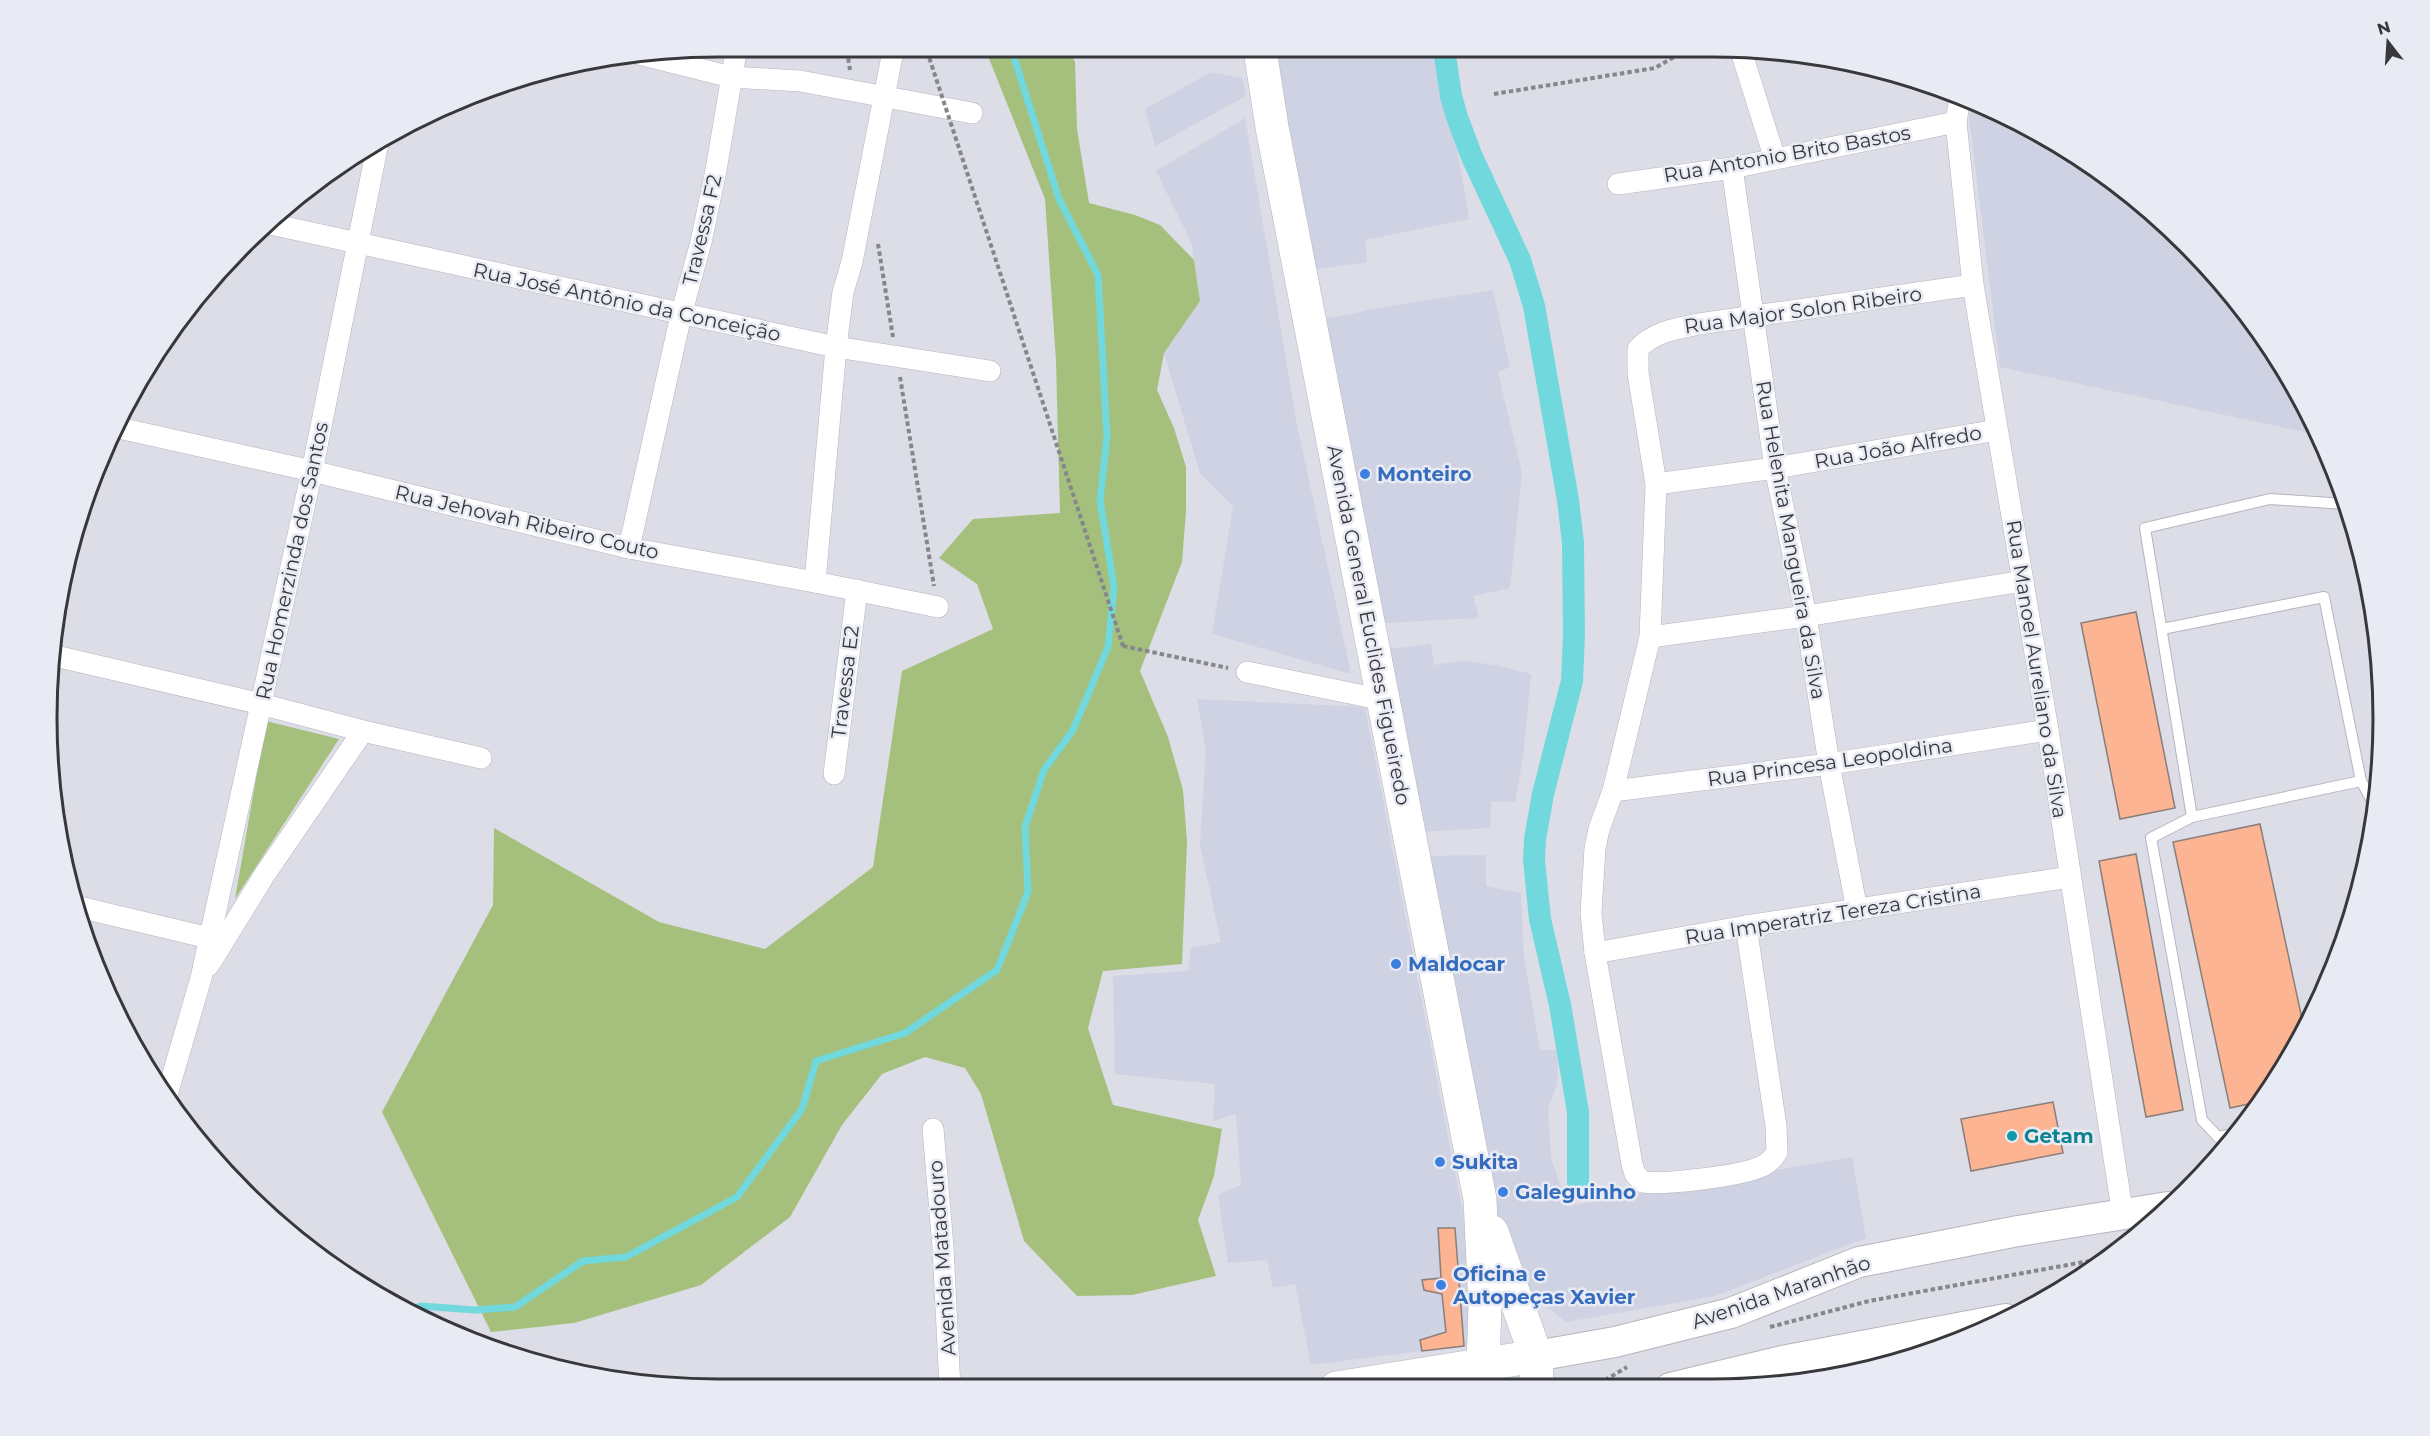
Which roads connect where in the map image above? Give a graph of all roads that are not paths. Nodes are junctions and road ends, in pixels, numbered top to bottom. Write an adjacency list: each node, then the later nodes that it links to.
1 (735, 57): 6 (street, Travessa F2)
2 (892, 57): 7 (street)
3 (1261, 57): 38 (main road, Avenida General Euclides Figueiredo)
4 (1743, 58): 12 (street)
5 (661, 60): 6 (street)
6 (731, 77): 7 (street); 18 (street, Travessa F2)
7 (885, 98): 9 (street); 20 (street)
8 (1959, 105): 10 (street, Rua Manoel Aureliano da Silva)
9 (972, 113)
10 (1956, 123): 12 (street, Rua Antonio Brito Bastos); 17 (street, Rua Manoel Aureliano da Silva)
11 (376, 153): 16 (street, Rua Homerzinda dos Santos)
12 (1775, 159): 13 (street, Rua Antonio Brito Bastos)
13 (1732, 168): 14 (street, Rua Antonio Brito Bastos); 19 (street, Rua Helenita Mangueira da Silva)
14 (1618, 184)
15 (277, 225): 16 (street, Rua José Antônio da Conceição)
16 (357, 243): 18 (street, Rua José Antônio da Conceição); 25 (street, Rua Homerzinda dos Santos)
17 (1973, 285): 19 (street, Rua Major Solon Ribeiro); 23 (street, Rua Manoel Aureliano da Silva)
18 (681, 315): 20 (street, Rua José Antônio da Conceição); 28 (street, Travessa F2)
19 (1754, 318): 24 (street, Rua Helenita Mangueira da Silva); 26 (street, Rua Major Solon Ribeiro)
20 (836, 347): 21 (street, Rua José Antônio da Conceição); 30 (street)
21 (990, 371)
22 (124, 429): 25 (street, Rua Jehovah Ribeiro Couto)
23 (1997, 430): 24 (street, Rua João Alfredo); 29 (street, Rua Manoel Aureliano da Silva)
24 (1775, 468): 26 (street, Rua João Alfredo); 33 (street, Rua Helenita Mangueira da Silva)
25 (312, 471): 28 (street, Rua Jehovah Ribeiro Couto); 39 (street, Rua Homerzinda dos Santos)
26 (1656, 484): 35 (street)
27 (2337, 503): 34 (lane)
28 (629, 548): 30 (street, Rua Jehovah Ribeiro Couto)
29 (2023, 581): 33 (street); 40 (street, Rua Manoel Aureliano da Silva)
30 (815, 582): 31 (street, Rua Jehovah Ribeiro Couto)
31 (857, 591): 32 (street, Rua Jehovah Ribeiro Couto); 44 (street, Travessa E2)
32 (938, 607)
33 (1806, 616): 35 (street); 43 (street, Rua Helenita Mangueira da Silva)
34 (2162, 629): 45 (lane); 48 (lane)
35 (1650, 637): 46 (street)
36 (60, 657): 39 (street)
37 (1247, 672): 38 (street)
38 (1384, 700): 59 (main road, Avenida General Euclides Figueiredo)
39 (261, 704): 41 (street); 53 (street, Rua Homerzinda dos Santos)
40 (2048, 730): 43 (street, Rua Princesa Leopoldina); 49 (street, Rua Manoel Aureliano da Silva)
41 (363, 731): 42 (street); 55 (street, Rua Homerzinda dos Santos)
42 (481, 758)
43 (1829, 764): 46 (street, Rua Princesa Leopoldina); 51 (street, Rua Helenita Mangueira da Silva)
44 (834, 774)
45 (2361, 781): 47 (lane); 48 (lane)
46 (1613, 791): 54 (street)
47 (2368, 794)
48 (2192, 817): 58 (lane)
49 (2070, 877): 51 (street, Rua Imperatriz Tereza Cristina); 61 (street, Rua Manoel Aureliano da Silva)
50 (86, 909): 53 (street)
51 (1857, 910): 52 (street, Rua Imperatriz Tereza Cristina)
52 (1746, 926): 54 (street, Rua Imperatriz Tereza Cristina); 54 (street)
53 (209, 938): 55 (street, Rua Homerzinda dos Santos)
54 (1595, 953)
55 (201, 978): 56 (street, Rua Homerzinda dos Santos)
56 (169, 1087)
57 (933, 1129): 67 (street, Avenida Matadouro)
58 (2223, 1136)
59 (1480, 1199): 63 (main road, Avenida General Euclides Figueiredo); 65 (main road, Avenida General Euclides Figueiredo)
60 (2152, 1211): 61 (main road, Avenida Maranhão)
61 (2123, 1216): 63 (main road, Avenida Maranhão)
62 (1966, 1328): 64 (main road)
63 (1536, 1356): 65 (main road); 69 (main road, Avenida General Euclides Figueiredo)
64 (1783, 1372): 66 (main road)
65 (1485, 1376): 68 (main road)
66 (1738, 1378)
67 (950, 1379)
68 (1448, 1379)
69 (1537, 1379)

